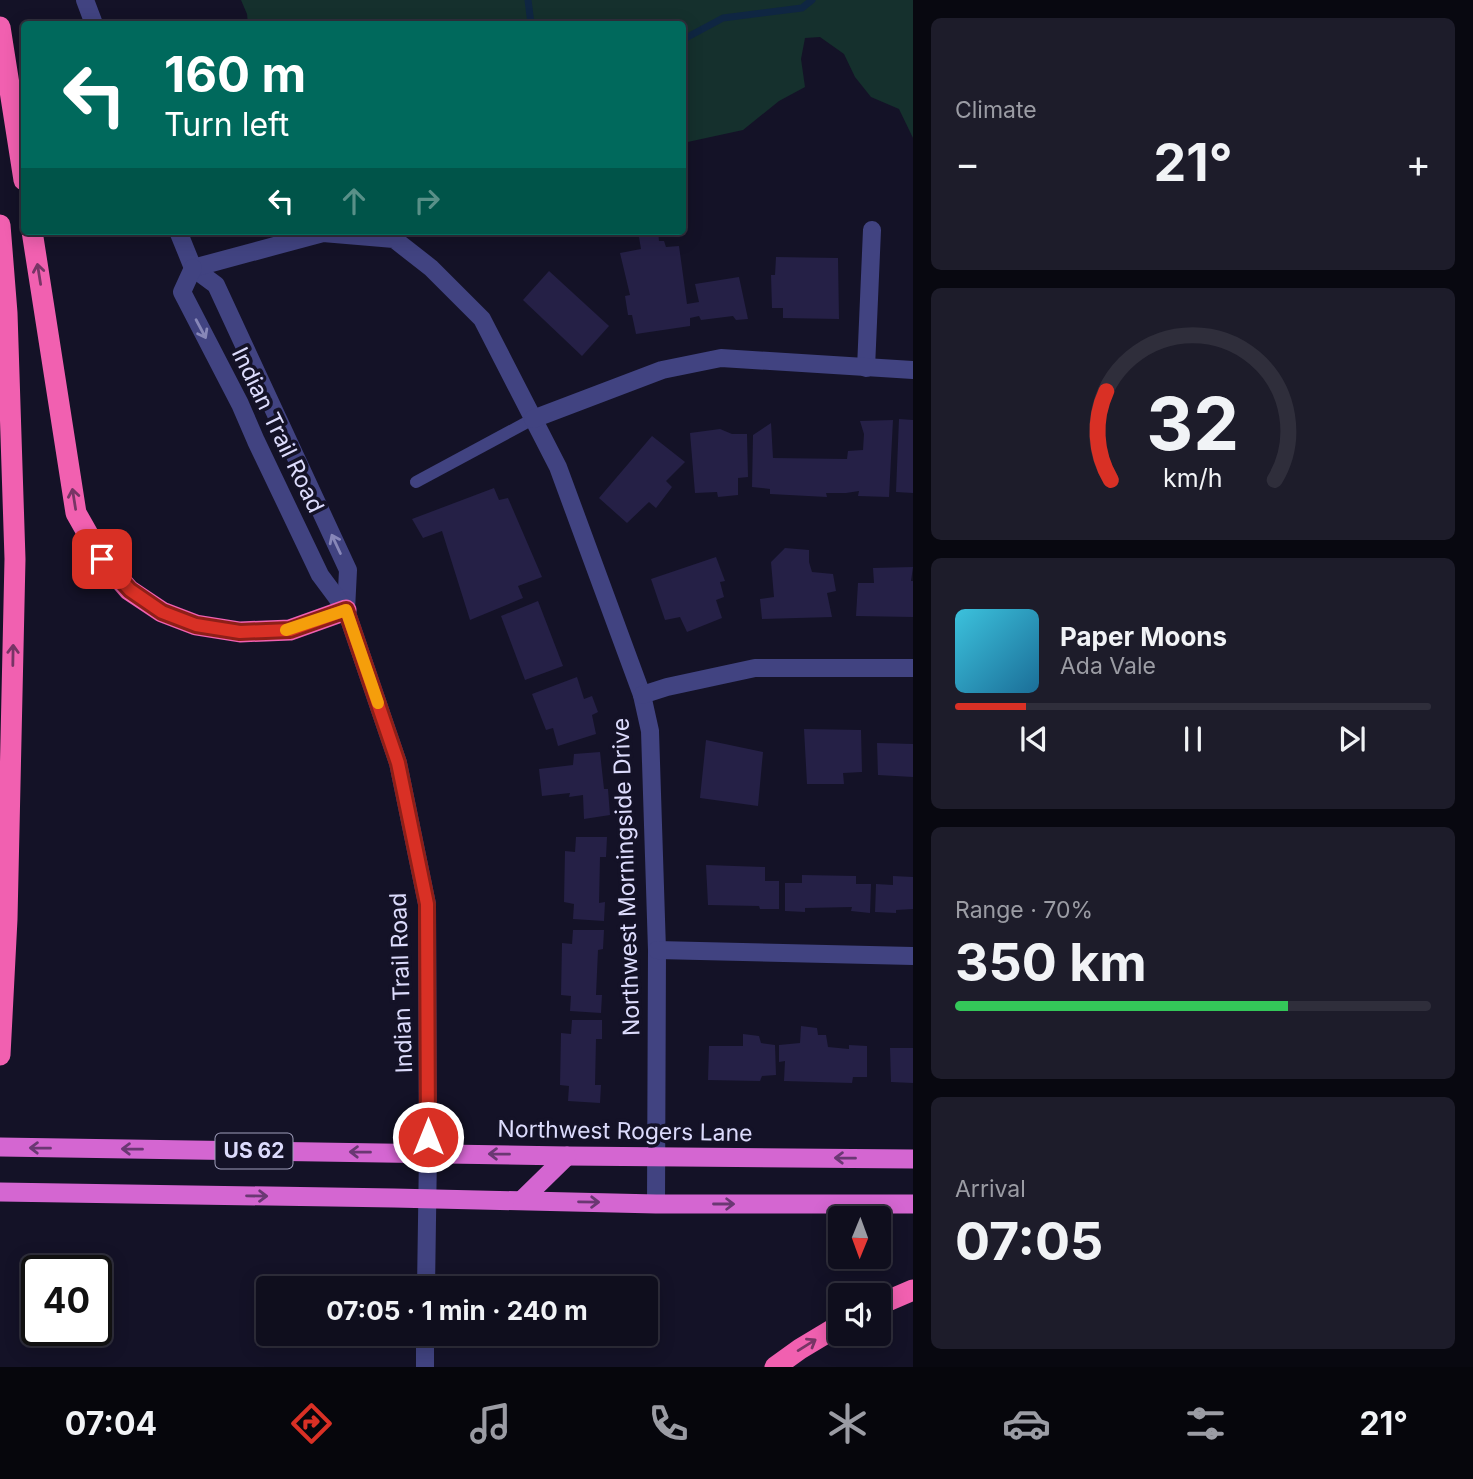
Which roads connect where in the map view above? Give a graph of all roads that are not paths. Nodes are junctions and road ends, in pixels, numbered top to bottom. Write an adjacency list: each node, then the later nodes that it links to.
1 (85, 0): 2 (street)
2 (93, 21)
3 (0, 27): 4 (highway)
4 (21, 161)
5 (0, 225): 21 (highway, one-way to 5)
6 (872, 230): 12 (street)
7 (33, 235): 16 (highway, one-way to 7)
8 (180, 235): 11 (street, Indian Trail Road)
9 (316, 235): 11 (street, Northwest Morningside Drive)
10 (347, 235): 14 (street, Northwest Morningside Drive)
11 (193, 268): 16 (street, Indian Trail Road, one-way to 11); 16 (street, Indian Trail Road, one-way to 16)
12 (866, 368): 13 (street); 14 (street)
13 (913, 370)
14 (533, 419): 15 (lane); 18 (street, Northwest Morningside Drive)
15 (416, 482)
16 (346, 610): 23 (street, Indian Trail Road)
17 (913, 668): 18 (street)
18 (642, 695): 19 (street, Northwest Morningside Drive)
19 (657, 950): 20 (street); 25 (street, Northwest Morningside Drive)
20 (913, 956)
21 (0, 1055)
22 (0, 1147): 23 (highway, Northwest Rogers Lane / US 62, one-way to 22)
23 (428, 1153): 24 (highway, Northwest Rogers Lane / US 62, one-way to 23); 28 (street, Indian Trail Road)
24 (567, 1156): 25 (highway, Northwest Rogers Lane / US 62); 29 (highway)
25 (656, 1156): 26 (highway, Northwest Rogers Lane / US 62, one-way to 25); 30 (street, Northwest Morningside Drive)
26 (913, 1159)
27 (0, 1192): 28 (highway, one-way to 28)
28 (427, 1198): 29 (highway); 32 (street, Indian Trail Road)
29 (522, 1200): 30 (highway, one-way to 30)
30 (656, 1204): 31 (highway, one-way to 31)
31 (913, 1204)
32 (426, 1276)
33 (913, 1290): 34 (highway)
34 (891, 1300)
35 (828, 1332): 38 (highway, one-way to 35)
36 (425, 1346): 37 (street)
37 (425, 1367)
38 (775, 1367)

